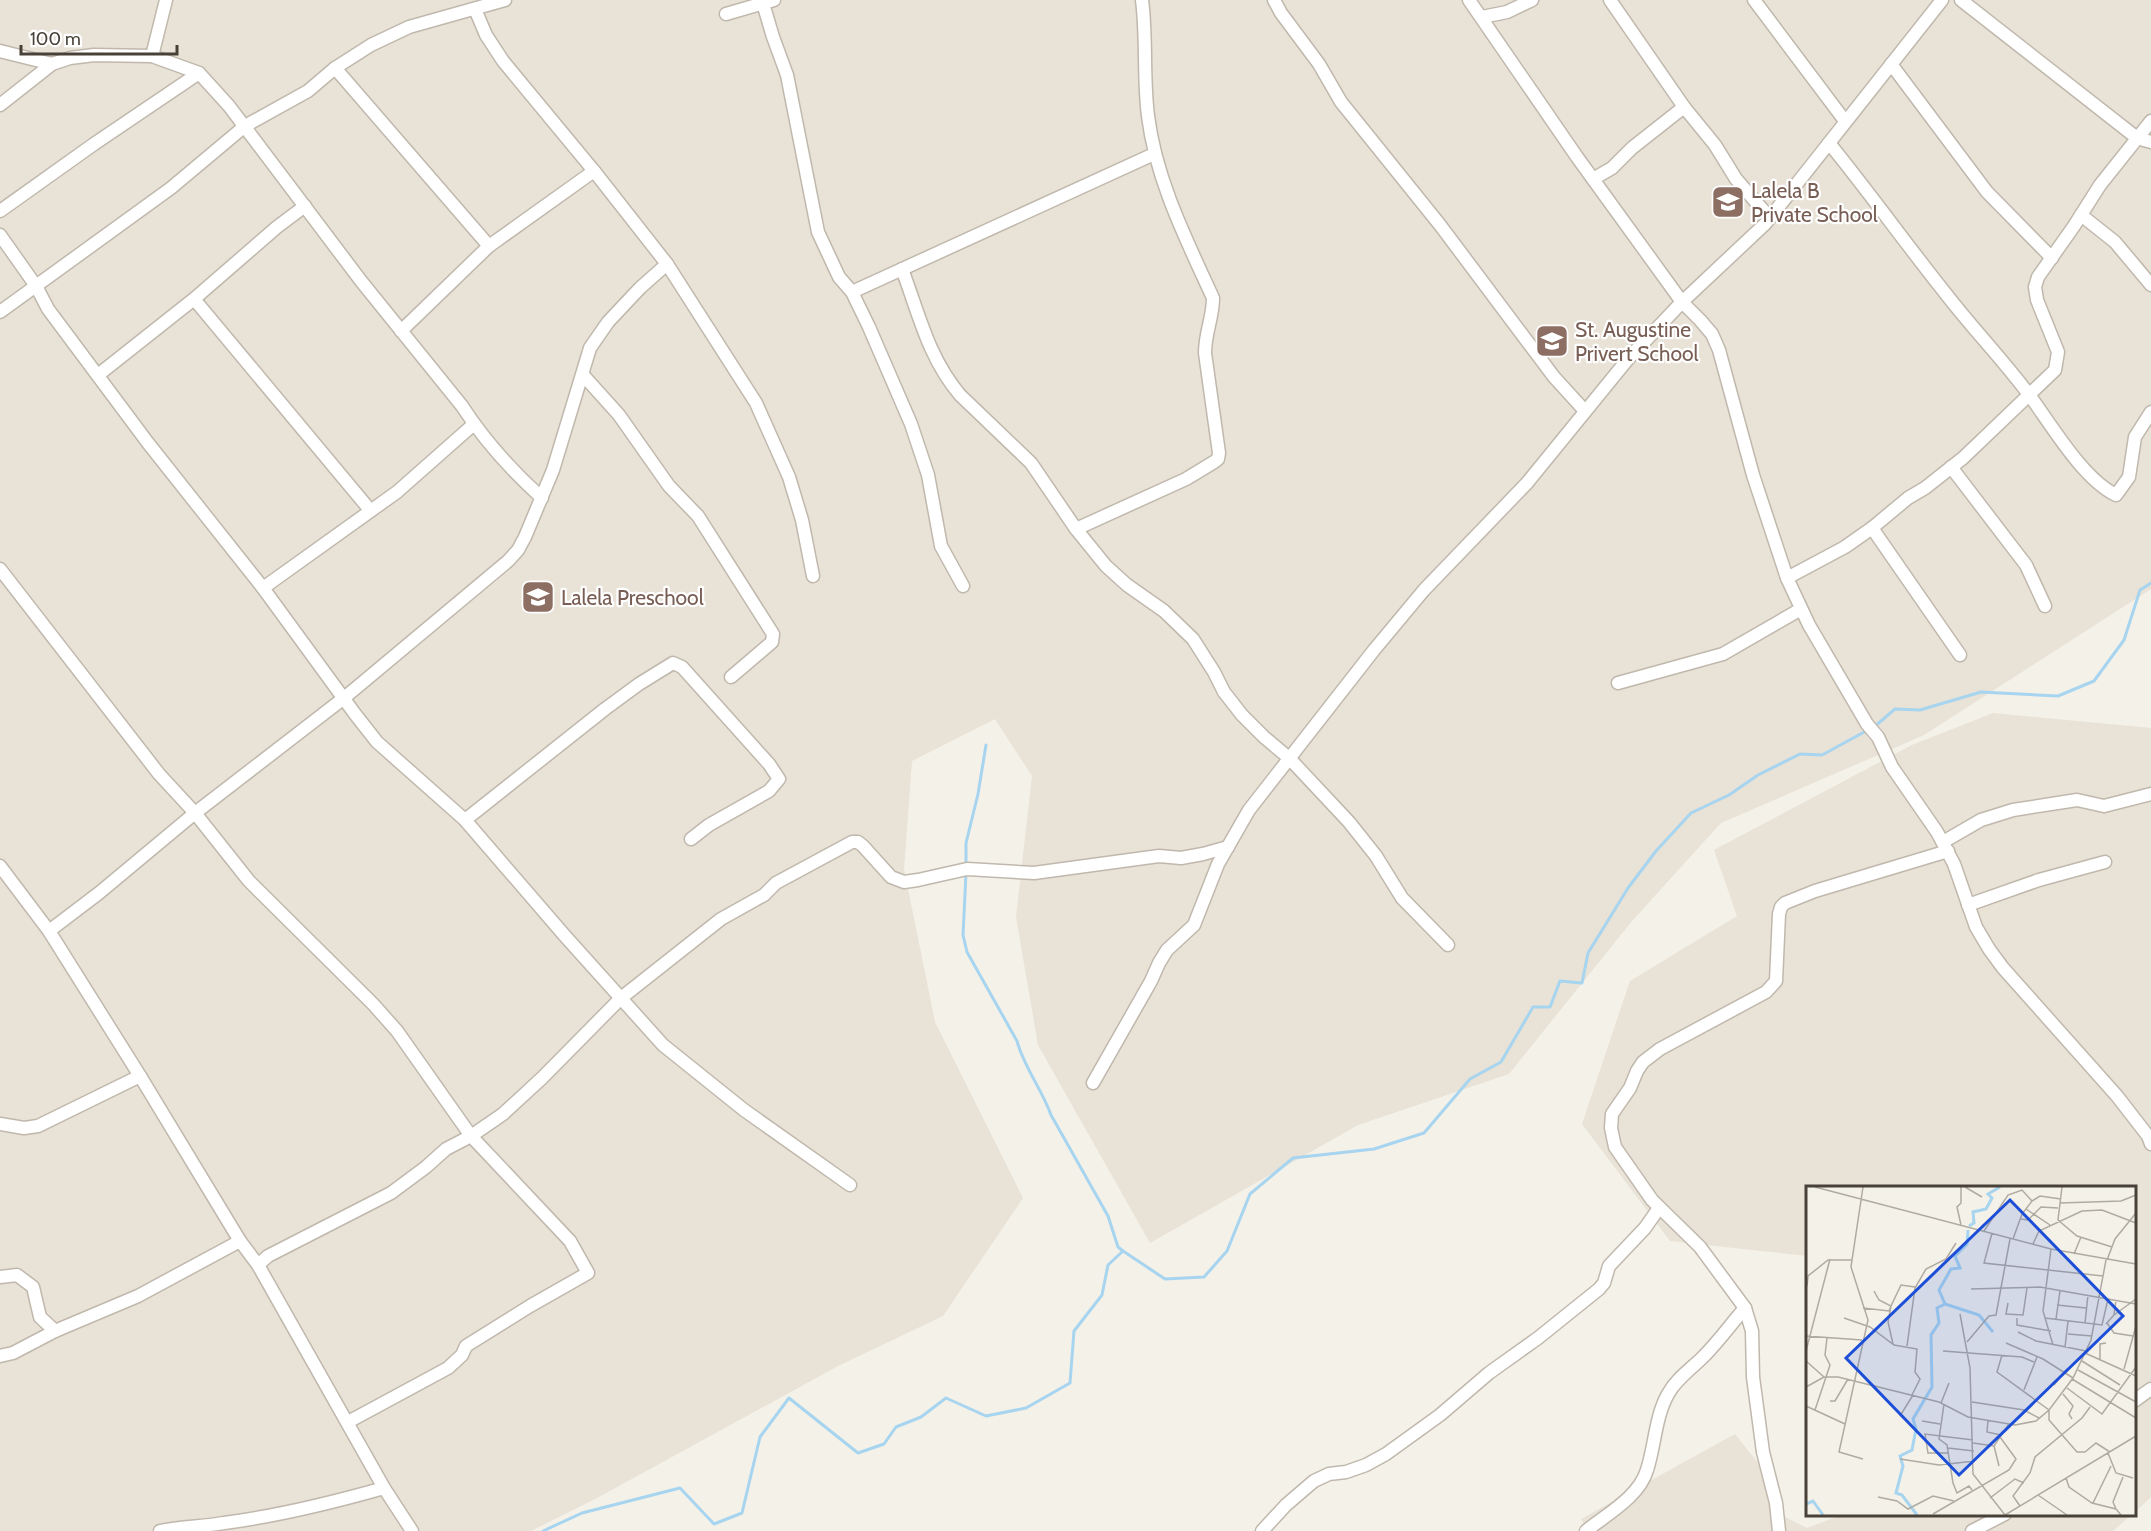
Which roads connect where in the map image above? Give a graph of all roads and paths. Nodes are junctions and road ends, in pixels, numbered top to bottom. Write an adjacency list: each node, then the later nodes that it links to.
1 (166, 0): 16 (street)
2 (1142, 0): 29 (street)
3 (1274, 0): 51 (street)
4 (1469, 0): 14 (street)
5 (1532, 0): 14 (street)
6 (1610, 0): 22 (street)
7 (1754, 0): 23 (street)
8 (1942, 0): 18 (street)
9 (1961, 0): 26 (street)
10 (501, 1): 12 (street)
11 (766, 1): 13 (street); 43 (street)
12 (475, 9): 19 (street); 30 (street)
13 (726, 14)
14 (1482, 17): 31 (street)
15 (0, 51): 17 (street)
16 (152, 56): 17 (street); 20 (street)
17 (52, 64): 21 (street)
18 (1891, 64): 23 (street); 38 (street)
19 (335, 68): 25 (street); 37 (street)
20 (199, 73): 25 (street); 33 (street)
21 (0, 105)
22 (1684, 107): 31 (street); 35 (street)
23 (1845, 121): 28 (street)
24 (2151, 121): 26 (street)
25 (245, 126): 32 (street); 42 (street)
26 (2137, 138): 27 (street); 34 (street)
27 (2151, 142)
28 (1828, 143): 35 (street); 50 (street)
29 (1154, 154): 40 (street); 58 (street)
30 (594, 171): 37 (street); 39 (street)
31 (1593, 179): 45 (street)
32 (305, 206): 44 (street); 47 (street)
33 (0, 211)
34 (2081, 215): 38 (street); 41 (street)
35 (1770, 218): 45 (street)
36 (0, 236): 42 (street)
37 (489, 246): 47 (street)
38 (2052, 258): 50 (street)
39 (667, 264): 49 (street); 60 (street)
40 (902, 269): 43 (street); 58 (street)
41 (2151, 285)
42 (36, 286): 46 (street); 48 (street)
43 (852, 292): 62 (street)
44 (194, 299): 48 (street); 56 (street)
45 (1682, 302): 51 (street); 61 (street)
46 (0, 312)
47 (401, 331): 53 (street)
48 (98, 375): 63 (street)
49 (583, 375): 55 (street); 67 (street)
50 (2030, 396): 52 (street); 54 (street)
51 (1584, 411): 70 (street)
52 (2151, 412)
53 (474, 424): 55 (street); 56 (street)
54 (1951, 467): 57 (street); 64 (street)
55 (542, 498): 69 (street)
56 (370, 510): 63 (street)
57 (1872, 528): 61 (street); 66 (street)
58 (1076, 530): 70 (street)
59 (0, 569): 72 (street)
60 (813, 576)
61 (1788, 579): 65 (street)
62 (963, 586)
63 (264, 588): 69 (street)
64 (2045, 606)
65 (1801, 609): 68 (street); 76 (street)
66 (1960, 655)
67 (731, 677)
68 (1618, 683)
69 (344, 698): 72 (street); 73 (street)
70 (1289, 758): 75 (street); 81 (street)
71 (2151, 794): 76 (street)
72 (195, 813): 80 (street); 86 (street)
73 (465, 820): 74 (street); 82 (street)
74 (691, 839)
75 (1228, 847): 82 (street); 84 (street)
76 (1945, 847): 79 (street); 89 (street)
77 (2105, 862): 79 (street)
78 (0, 866): 80 (street)
79 (1968, 905): 87 (street)
80 (49, 932): 83 (street)
81 (1448, 945)
82 (621, 998): 86 (street); 88 (street)
83 (140, 1076): 85 (street); 90 (street)
84 (1092, 1083)
85 (0, 1124)
86 (471, 1136): 91 (street); 98 (street)
87 (2151, 1144)
88 (850, 1185)
89 (1659, 1208): 93 (street); 103 (street)
90 (240, 1241): 91 (street); 94 (street)
91 (258, 1265): 98 (street)
92 (0, 1277): 94 (street)
93 (1745, 1308): 104 (street); 105 (street)
94 (55, 1331): 95 (street)
95 (0, 1356)
96 (2151, 1389): 97 (street)
97 (2136, 1400)
98 (348, 1422): 99 (street)
99 (384, 1488): 101 (street); 102 (street)
100 (2004, 1516): 106 (street)
101 (159, 1531)
102 (412, 1531)
103 (1262, 1531)
104 (1586, 1531)
105 (1779, 1531)
106 (1972, 1531)

